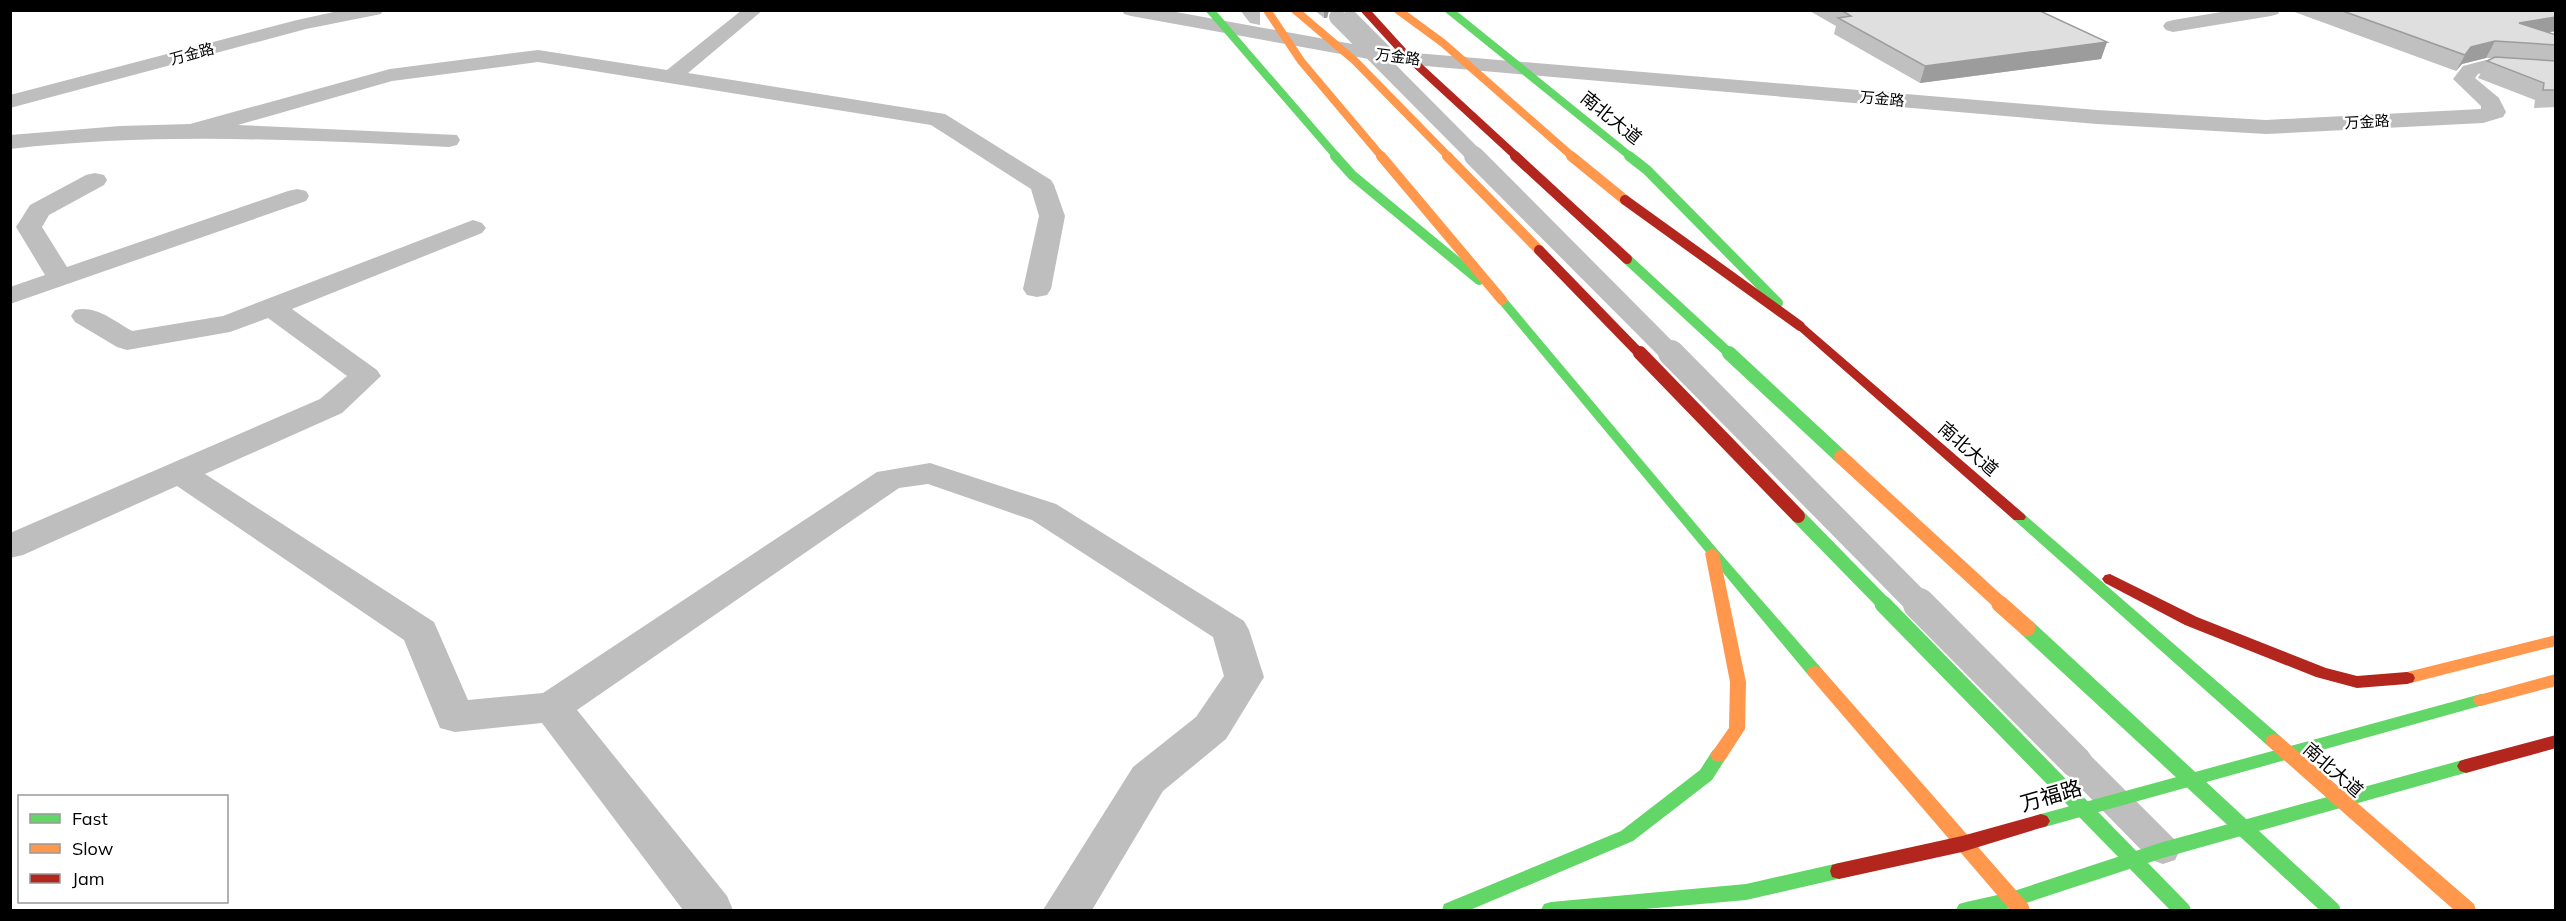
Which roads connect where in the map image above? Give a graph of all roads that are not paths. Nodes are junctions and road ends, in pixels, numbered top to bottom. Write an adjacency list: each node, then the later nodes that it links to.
1 (374, 10): 15 (street, 万金路)
2 (754, 10): 14 (street)
3 (1131, 10): 12 (street, 万金路)
4 (1210, 10): 25 (main road, bridge)
5 (1266, 10): 25 (main road, bridge)
6 (1295, 10): 49 (main road, bridge)
7 (1365, 10): 50 (main road, bridge)
8 (1398, 10): 28 (main road, bridge)
9 (1449, 10): 28 (main road, 南北大道, bridge)
10 (2271, 10): 11 (street)
11 (2173, 26)
12 (1391, 57): 13 (street, 万金路); 38 (lane, bridge)
13 (2556, 70)
14 (672, 76): 16 (street); 23 (street)
15 (10, 102)
16 (195, 130): 17 (street); 18 (street)
17 (449, 140)
18 (10, 142)
19 (95, 180): 22 (street)
20 (297, 196): 22 (street)
21 (473, 228): 26 (street)
22 (61, 279): 24 (street)
23 (1037, 289)
24 (10, 296)
25 (1502, 300): 32 (main road)
26 (272, 307): 27 (street); 29 (street)
27 (85, 316)
28 (1800, 326): 30 (main road, 南北大道)
29 (180, 473): 31 (street); 35 (street)
30 (2036, 532): 33 (main road); 37 (main road, 南北大道)
31 (17, 535)
32 (1711, 551): 40 (main road); 45 (main road)
33 (2556, 640)
34 (2556, 680): 37 (main road, 万福路)
35 (552, 707): 43 (street); 44 (street)
36 (2556, 741): 39 (main road)
37 (2286, 753): 38 (main road, 万福路); 39 (main road, 南北大道)
38 (2115, 799): 40 (main road, 万福路); 41 (lane)
39 (2343, 802): 41 (main road); 51 (main road, 南北大道)
40 (1962, 844): 42 (main road); 46 (main road, 万福路)
41 (2163, 850): 42 (main road)
42 (2011, 900): 47 (main road); 48 (main road)
43 (710, 910)
44 (1066, 910)
45 (1451, 910)
46 (1551, 910)
47 (1966, 910)
48 (2021, 910)
49 (2182, 910)
50 (2332, 910)
51 (2467, 910)

